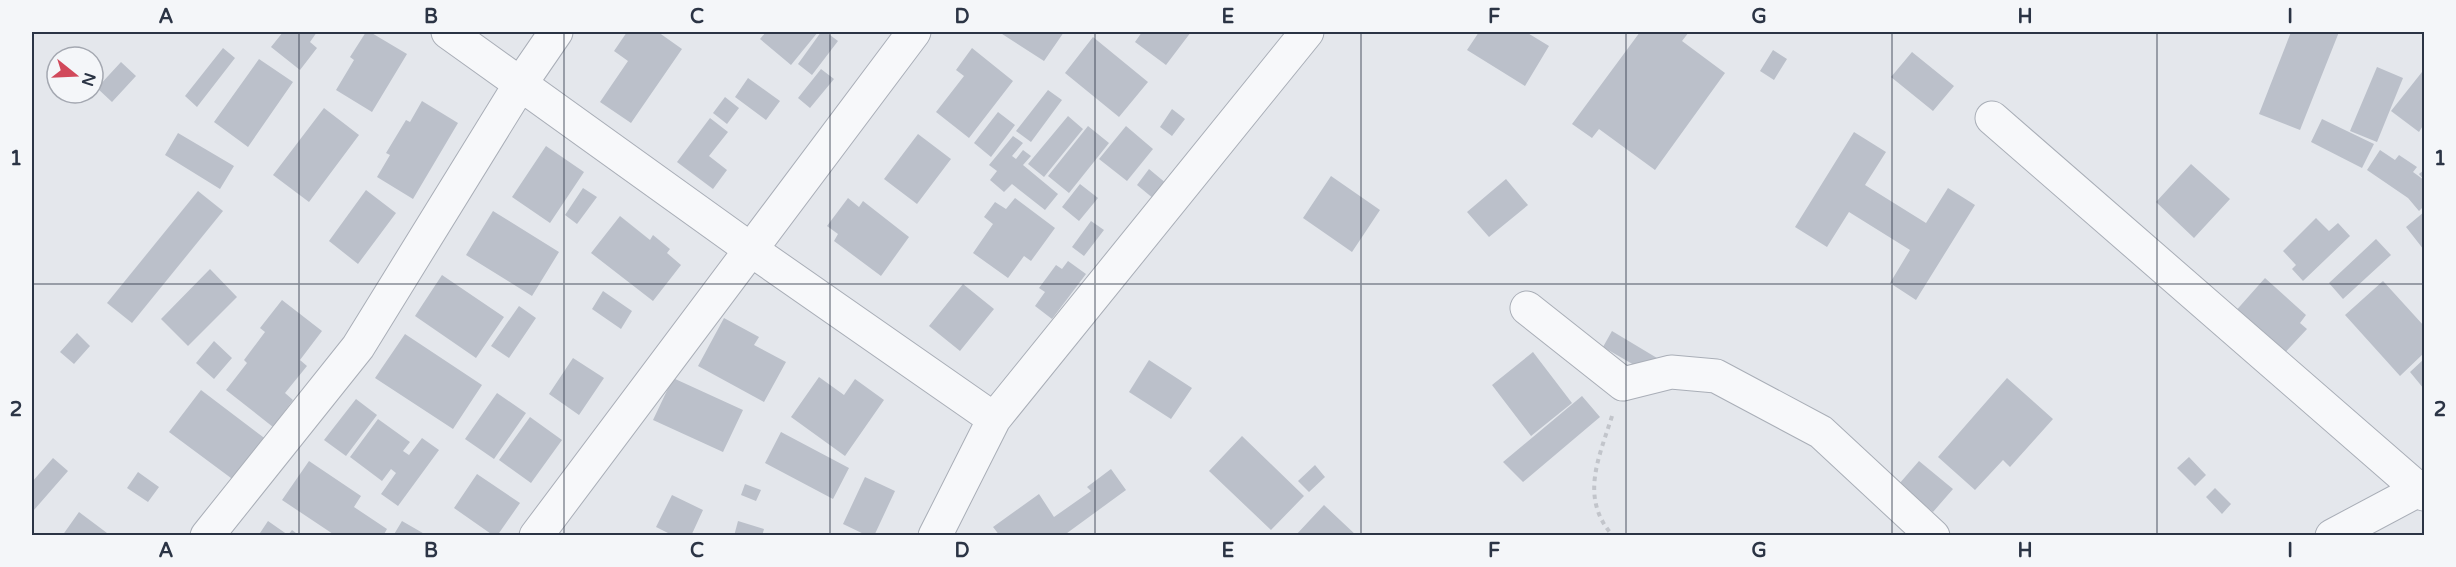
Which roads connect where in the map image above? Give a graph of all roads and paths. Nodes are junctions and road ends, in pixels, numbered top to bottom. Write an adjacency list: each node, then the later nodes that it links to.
1 (448, 32): 5 (street)
2 (556, 32): 5 (street)
3 (914, 32): 7 (street)
4 (1307, 32): 10 (street)
5 (521, 83): 7 (street); 12 (street)
6 (1992, 118): 11 (street)
7 (750, 249): 10 (street); 13 (street)
8 (1527, 308): 9 (street)
9 (1623, 384): 15 (path); 16 (street)
10 (994, 419): 14 (street)
11 (2423, 490): 17 (street)
12 (207, 536)
13 (536, 536)
14 (935, 536)
15 (1613, 536)
16 (1933, 536)
17 (2332, 536)

